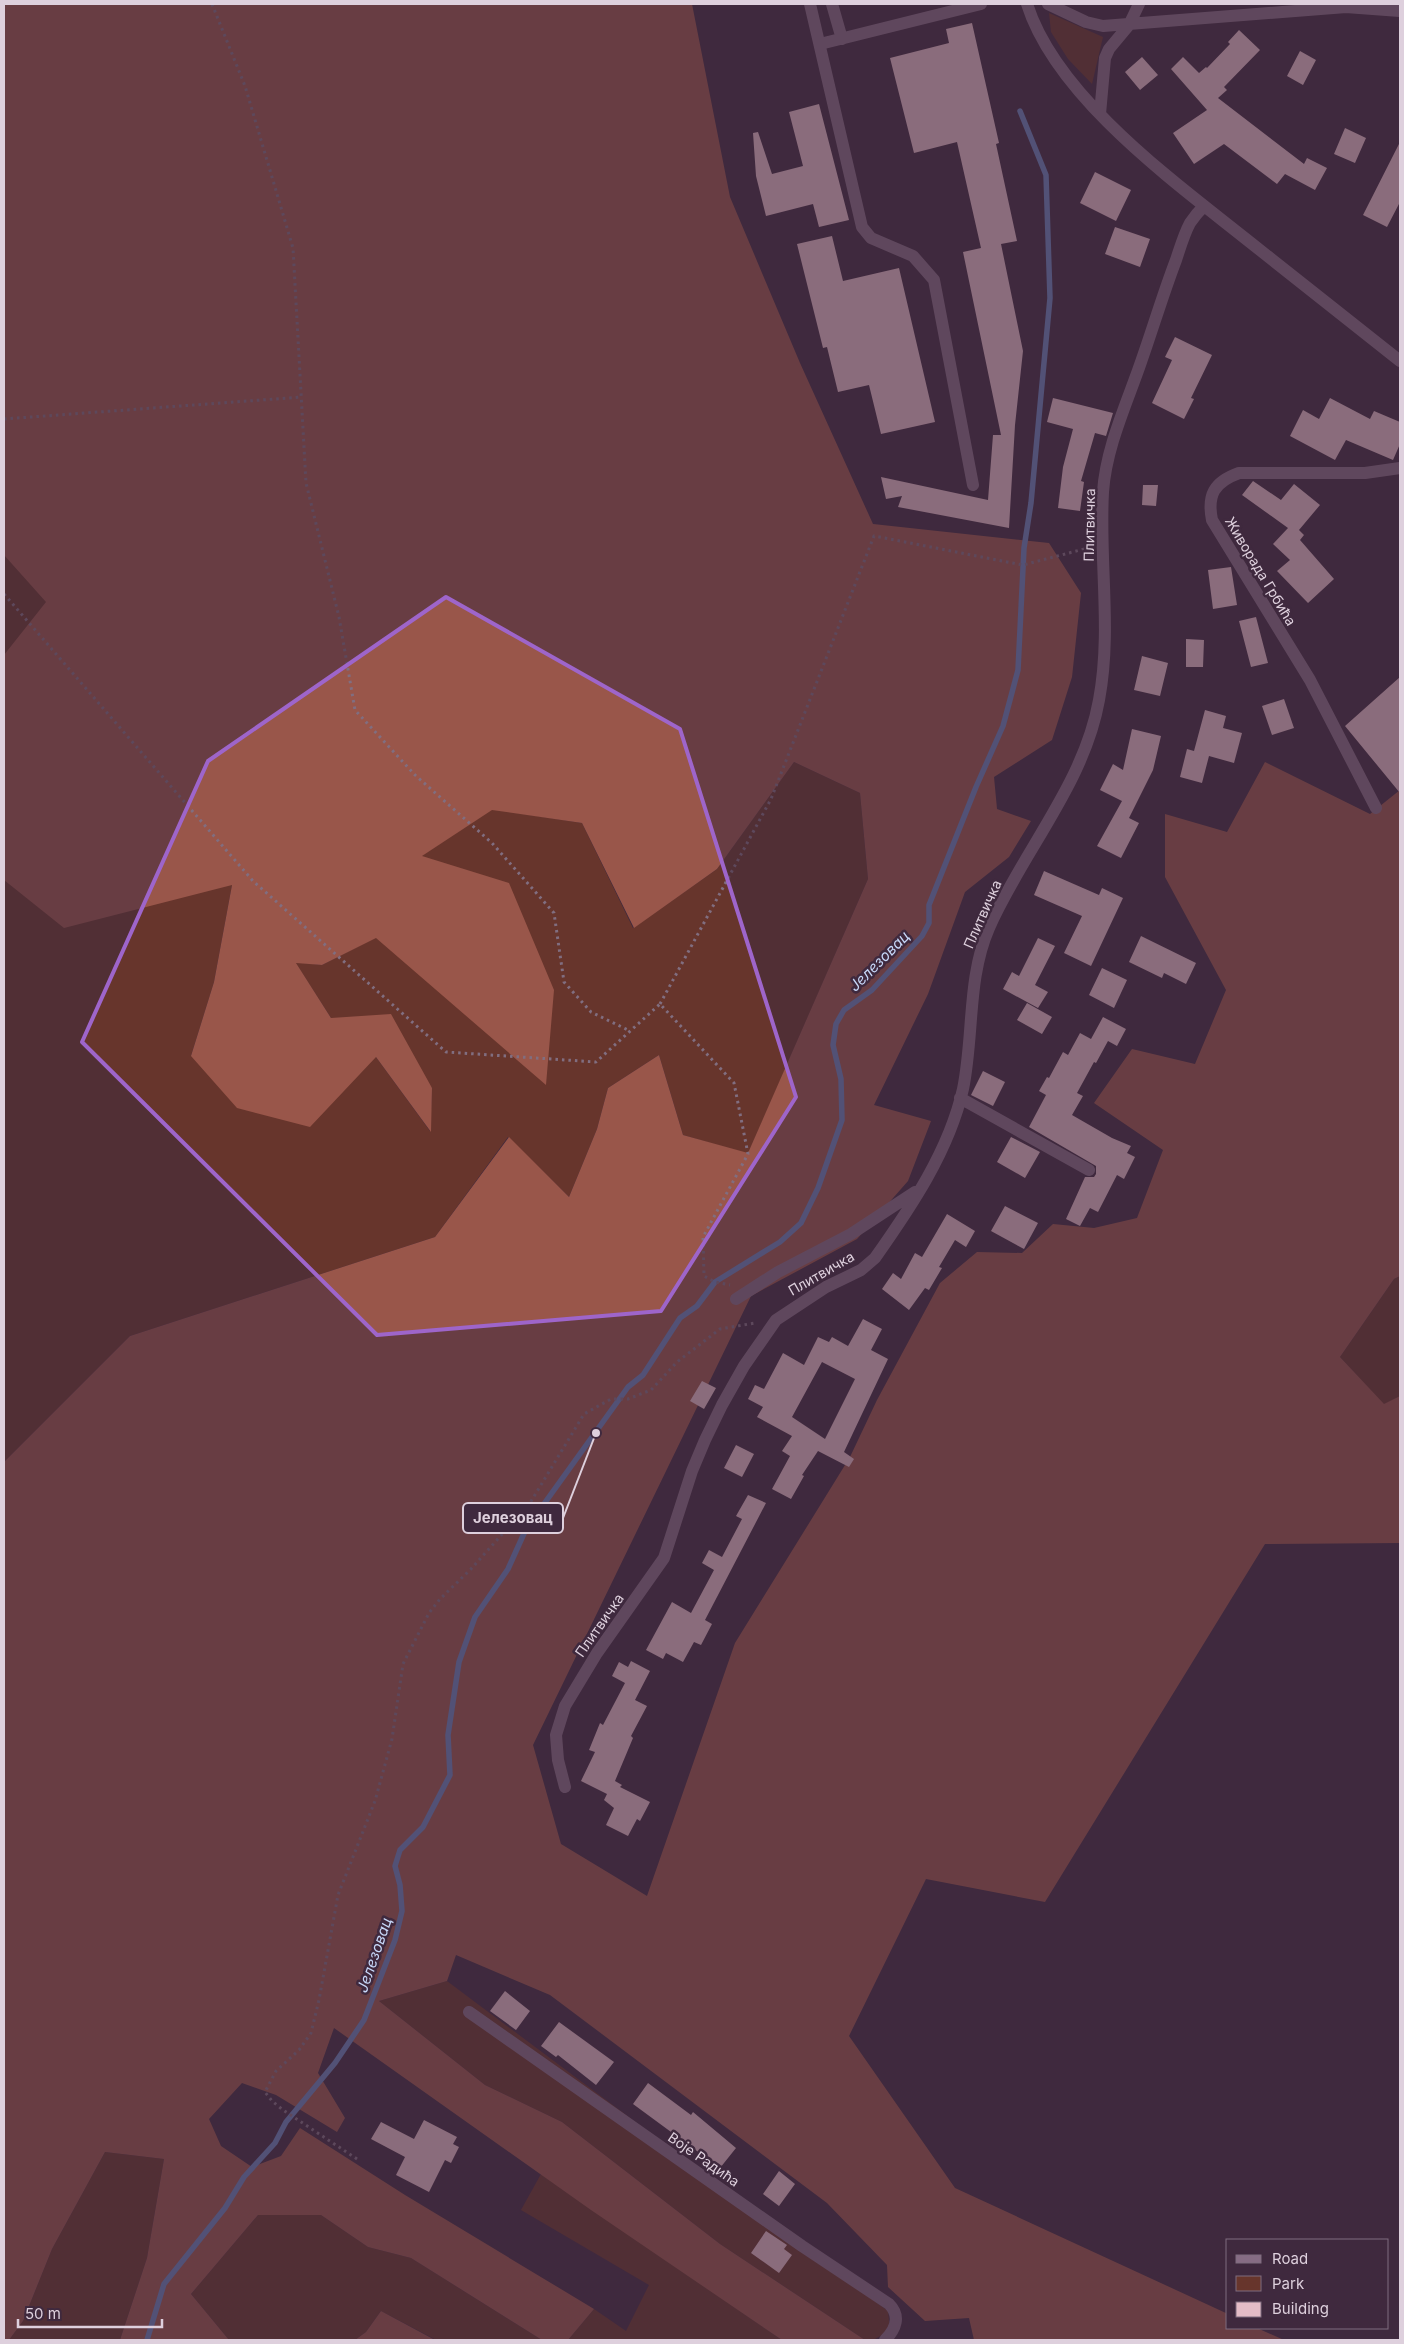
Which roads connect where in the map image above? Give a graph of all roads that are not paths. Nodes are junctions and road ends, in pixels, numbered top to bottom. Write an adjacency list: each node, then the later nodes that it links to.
1 (810, 4): 10 (street)
2 (832, 4): 9 (street)
3 (981, 4): 9 (street)
4 (1027, 4): 11 (street)
5 (1048, 4): 8 (street)
6 (1139, 4): 8 (street)
7 (1400, 11): 8 (street)
8 (1129, 25): 11 (street)
9 (842, 39): 10 (street)
10 (820, 44): 15 (street)
11 (1100, 114): 12 (street)
12 (1204, 206): 13 (street); 17 (street, Плитвичка)
13 (1400, 361)
14 (1400, 468): 16 (street, Живорада Грбића)
15 (973, 485)
16 (1376, 808)
17 (960, 1098): 18 (street); 19 (street, Плитвичка)
18 (1089, 1170)
19 (919, 1189): 20 (street); 21 (street, Плитвичка)
20 (736, 1299)
21 (565, 1786)
22 (469, 2012): 23 (street, Воје Радића)
23 (885, 2340)

